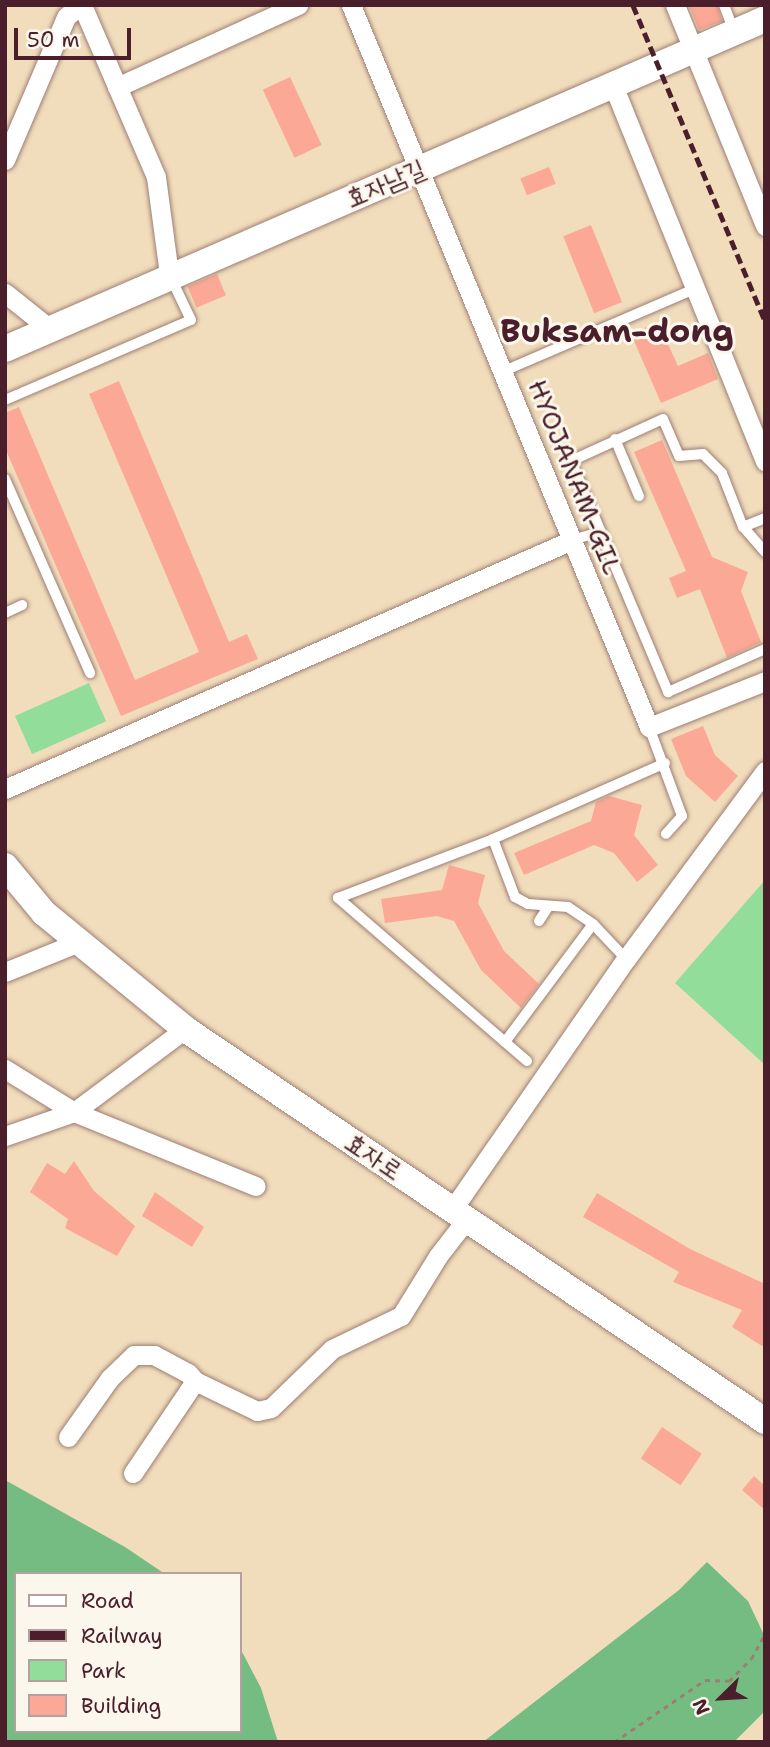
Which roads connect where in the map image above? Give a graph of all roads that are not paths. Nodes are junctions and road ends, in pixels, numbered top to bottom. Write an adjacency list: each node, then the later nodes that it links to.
1 (81, 5): 12 (street); 13 (street)
2 (298, 5): 12 (street)
3 (351, 5): 14 (street, HYOJANAM-GIL)
4 (675, 5): 10 (street)
5 (724, 5): 9 (lane)
6 (761, 5): 7 (lane)
7 (765, 14)
8 (765, 19): 9 (street, 효자남길)
9 (735, 32): 10 (street, 효자남길)
10 (695, 49): 11 (street, 효자남길); 15 (street)
11 (613, 85): 14 (street, 효자남길); 17 (street)
12 (117, 87): 16 (street)
13 (5, 160)
14 (418, 169): 16 (street, 효자남길); 21 (street, HYOJANAM-GIL)
15 (765, 226)
16 (169, 275): 19 (street, 효자남길); 22 (lane)
17 (694, 289): 21 (lane); 24 (street)
18 (5, 293): 19 (street)
19 (50, 329): 20 (street, 효자남길)
20 (5, 349)
21 (504, 371): 30 (street, HYOJANAM-GIL)
22 (5, 400)
23 (615, 439): 26 (lane); 28 (lane); 29 (lane)
24 (765, 461)
25 (5, 479): 35 (lane)
26 (639, 496)
27 (765, 518): 28 (lane)
28 (743, 527): 31 (lane)
29 (600, 532): 30 (lane); 34 (lane)
30 (572, 540): 37 (street, HYOJANAM-GIL); 40 (street)
31 (765, 552)
32 (22, 605): 33 (lane)
33 (5, 612)
34 (765, 649)
35 (90, 673)
36 (763, 686): 37 (street)
37 (649, 727): 38 (lane)
38 (665, 763): 41 (lane); 42 (lane)
39 (765, 771): 48 (street)
40 (5, 789)
41 (666, 834)
42 (493, 839): 44 (lane); 51 (lane)
43 (5, 866): 47 (street, 효자로)
44 (548, 907): 45 (lane); 46 (lane)
45 (539, 921)
46 (593, 924): 48 (lane); 51 (lane)
47 (79, 942): 49 (street); 50 (street, 효자로)
48 (626, 959): 57 (street)
49 (5, 972)
50 (185, 1029): 54 (street); 57 (street, 효자로)
51 (505, 1042): 52 (lane)
52 (527, 1061)
53 (5, 1069): 54 (street)
54 (74, 1112): 55 (street); 56 (street)
55 (5, 1136)
56 (255, 1186)
57 (459, 1215): 58 (street); 59 (street, 효자로)
58 (195, 1381): 60 (street); 61 (street)
59 (765, 1421)
60 (68, 1437)
61 (133, 1473)

